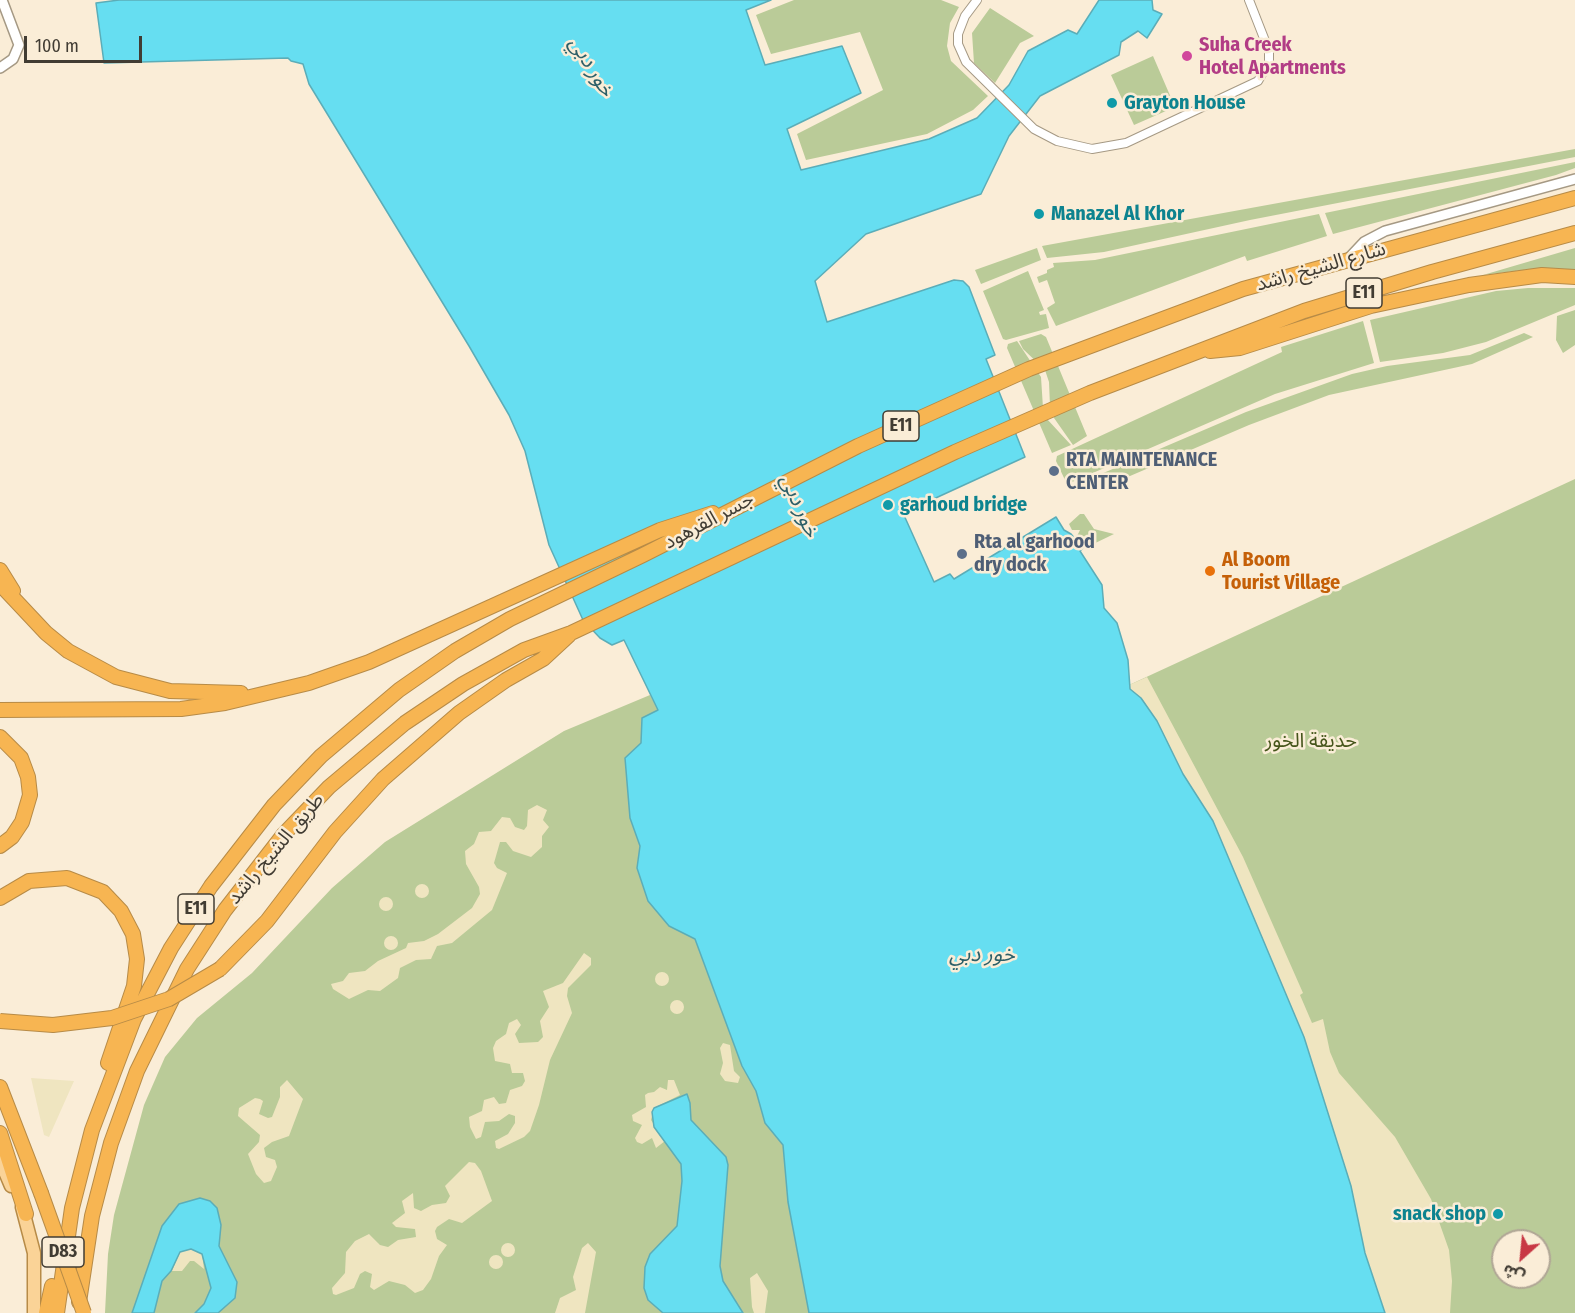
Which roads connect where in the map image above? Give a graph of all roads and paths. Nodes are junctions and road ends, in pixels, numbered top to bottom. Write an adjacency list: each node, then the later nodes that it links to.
1 (2, 0): 5 (street)
2 (977, 0): 3 (street)
3 (1249, 0)
4 (0, 20): 5 (street)
5 (10, 24): 6 (street)
6 (0, 68)
7 (1575, 179): 10 (street)
8 (1575, 198): 10 (highway, شارع الشيخ راشد / E11)
9 (1575, 233): 12 (highway, شارع الشيخ راشد / E11)
10 (1348, 259): 13 (highway, شارع الشيخ راشد / E11)
11 (1575, 277): 12 (highway)
12 (1199, 350): 14 (highway, شارع الشيخ راشد / E11)
13 (1073, 352): 15 (highway, جسر القرهود / E11)
14 (1090, 393): 20 (highway, جسر القرهود / E11)
15 (732, 508): 19 (highway, جسر القرهود / E11); 21 (highway)
16 (0, 570): 18 (highway)
17 (0, 584): 18 (highway)
18 (27, 614): 21 (highway)
19 (510, 619): 28 (highway, طريق الشيخ راشد / E11)
20 (571, 633): 26 (highway, bridge); 36 (highway, طريق الشيخ راشد / E11)
21 (268, 693): 22 (highway)
22 (0, 710)
23 (0, 737): 24 (highway)
24 (0, 846)
25 (0, 898): 28 (highway)
26 (0, 1022)
27 (0, 1087): 37 (highway, D83, bridge)
28 (104, 1094): 32 (highway, طريق الشيخ راشد / E11)
29 (0, 1133): 31 (highway, D83)
30 (0, 1160): 31 (main road)
31 (26, 1214): 33 (main road)
32 (65, 1247): 34 (highway); 35 (highway, طريق الشيخ راشد / E11)
33 (34, 1313)
34 (46, 1313)
35 (57, 1313)
36 (78, 1313)
37 (84, 1313)

